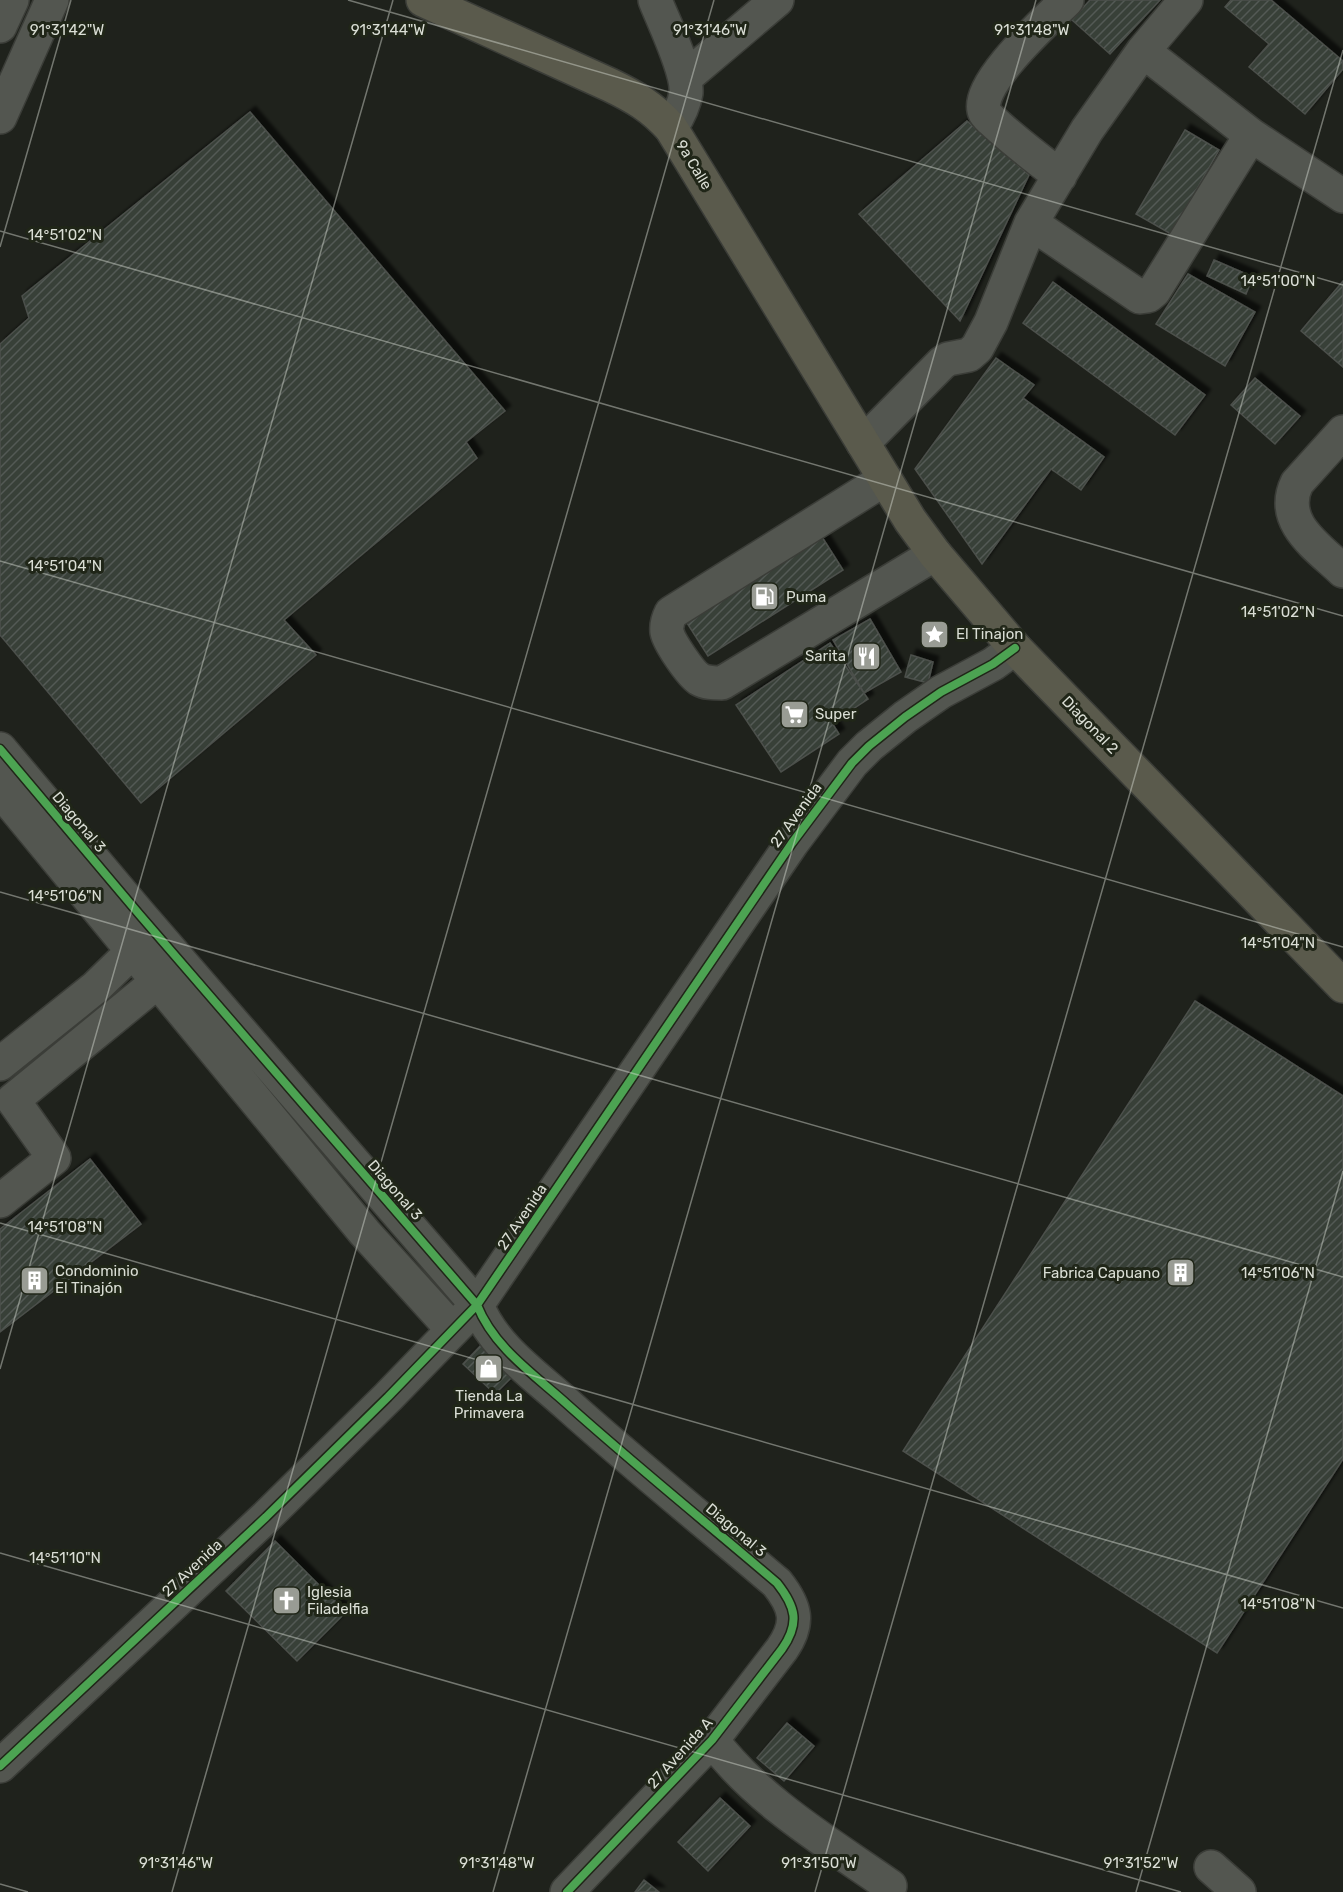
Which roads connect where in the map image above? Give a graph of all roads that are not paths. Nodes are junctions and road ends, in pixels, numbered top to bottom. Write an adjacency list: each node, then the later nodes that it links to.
1 (12, 0): 8 (street)
2 (52, 0): 11 (street)
3 (423, 0): 12 (main road, 9a Calle)
4 (655, 0): 10 (street)
5 (777, 0): 10 (street)
6 (1067, 0): 14 (street)
7 (1186, 0): 9 (street)
8 (0, 26)
9 (1143, 51): 13 (street); 14 (street)
10 (685, 78): 12 (street)
11 (0, 117)
12 (671, 128): 18 (main road, 9a Calle)
13 (1251, 135): 15 (street); 16 (street)
14 (1060, 176): 16 (street)
15 (1343, 196)
16 (1031, 223): 18 (street)
17 (1343, 432): 21 (street)
18 (863, 443): 19 (main road, Diagonal 2)
19 (885, 479): 20 (main road, Diagonal 2); 20 (street)
20 (935, 554): 22 (main road, Diagonal 2)
21 (1343, 571)
22 (1015, 648): 27 (main road, Diagonal 2); 30 (street, 27 Avenida)
23 (0, 749): 30 (street, Diagonal 3)
24 (0, 790): 25 (street)
25 (133, 951): 26 (street); 28 (street)
26 (157, 982): 29 (street); 31 (street)
27 (1343, 986)
28 (0, 1064)
29 (0, 1201)
30 (477, 1305): 31 (street, 27 Avenida); 32 (street, Diagonal 3)
31 (453, 1330): 34 (street, 27 Avenida)
32 (794, 1618): 33 (street, 27 Avenida A)
33 (712, 1740): 36 (street); 37 (street, 27 Avenida A)
34 (0, 1766)
35 (1211, 1867): 38 (street)
36 (890, 1886)
37 (567, 1892)
38 (1239, 1892)

